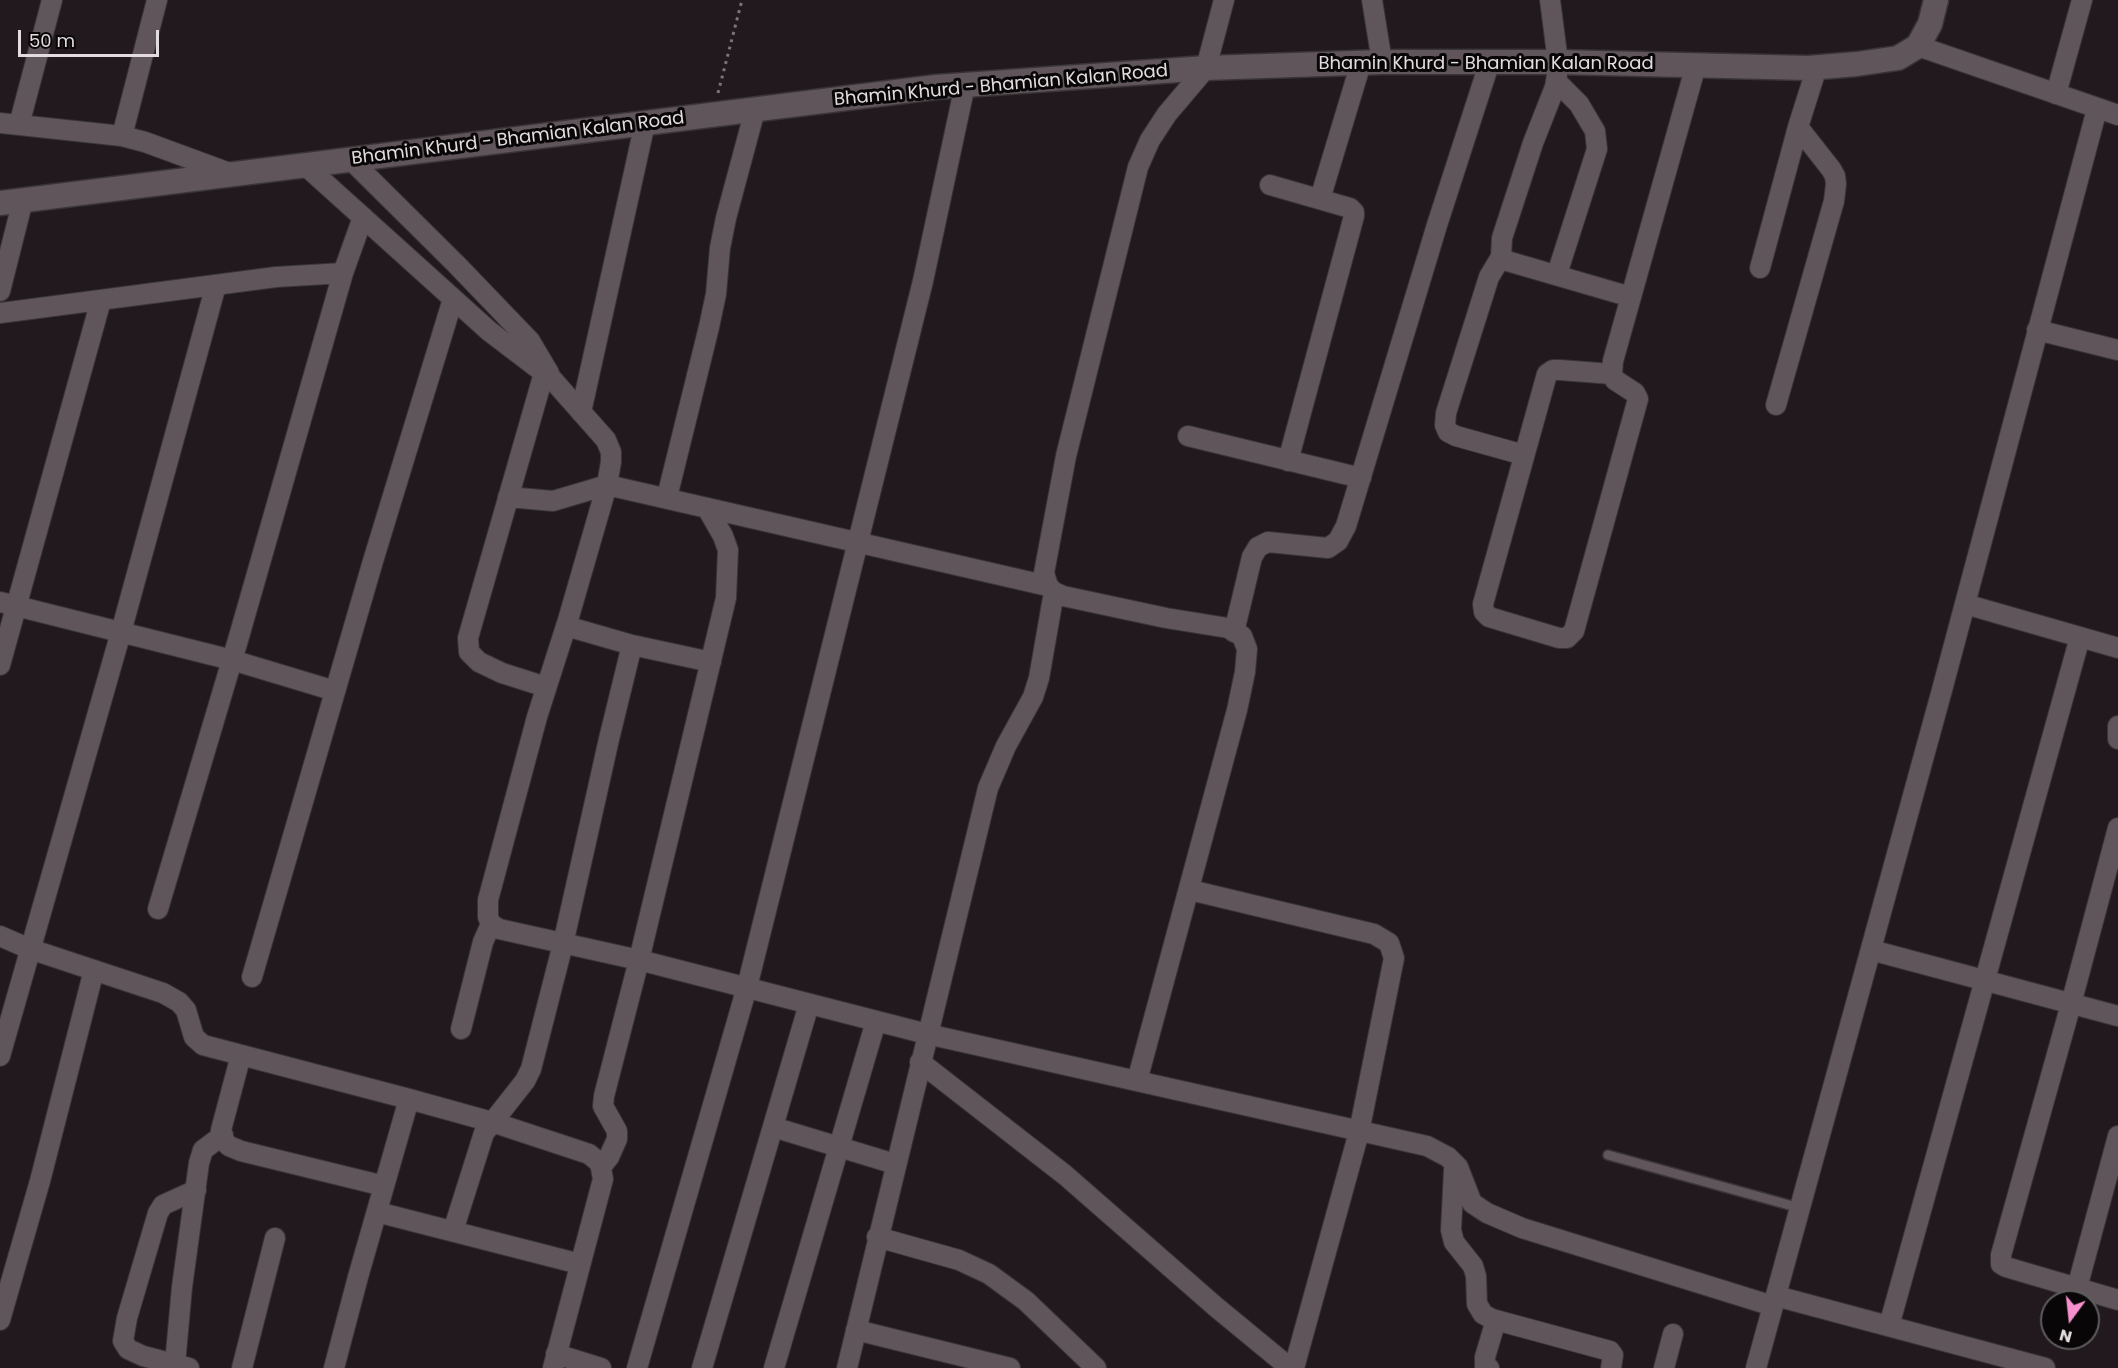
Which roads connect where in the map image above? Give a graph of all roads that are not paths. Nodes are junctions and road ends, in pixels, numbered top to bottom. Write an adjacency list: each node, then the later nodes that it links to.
1 (52, 0): 21 (street)
2 (157, 0): 23 (street)
3 (1224, 0): 13 (street)
4 (1372, 0): 10 (street)
5 (1550, 0): 14 (street)
6 (1936, 0): 8 (street)
7 (2082, 0): 16 (street)
8 (1918, 46): 12 (street, Bhamin Khurd - Bhamian Kalan Road); 16 (street)
9 (1490, 61): 10 (street, Bhamin Khurd - Bhamian Kalan Road); 14 (street, Bhamin Khurd - Bhamian Kalan Road); 50 (street)
10 (1371, 62): 13 (street, Bhamin Khurd - Bhamian Kalan Road); 28 (street)
11 (1696, 65): 12 (street, Bhamin Khurd - Bhamian Kalan Road); 14 (street, Bhamin Khurd - Bhamian Kalan Road); 37 (street)
12 (1817, 67): 22 (street)
13 (1206, 68): 15 (street, Bhamin Khurd - Bhamian Kalan Road); 56 (street)
14 (1557, 71): 31 (street); 34 (street)
15 (965, 86): 18 (street, Bhamin Khurd - Bhamian Kalan Road); 55 (street)
16 (2055, 94): 17 (street)
17 (2097, 109): 19 (street); 41 (street)
18 (755, 110): 20 (street, Bhamin Khurd - Bhamian Kalan Road); 53 (street)
19 (2118, 115)
20 (645, 123): 24 (street, Bhamin Khurd - Bhamian Kalan Road); 46 (street)
21 (10, 124): 23 (street)
22 (1798, 127): 32 (street); 45 (street)
23 (123, 136): 26 (street)
24 (351, 160): 25 (street, Bhamin Khurd - Bhamian Kalan Road); 44 (street)
25 (306, 166): 26 (street, Bhamin Khurd - Bhamian Kalan Road); 30 (street)
26 (234, 175): 29 (street, Bhamin Khurd - Bhamian Kalan Road)
27 (1270, 185): 28 (street)
28 (1320, 199): 49 (street)
29 (12, 201): 36 (street)
30 (363, 217): 33 (street); 38 (street)
31 (1501, 256): 34 (street); 48 (street)
32 (1760, 268)
33 (343, 273): 35 (street); 65 (street)
34 (1557, 274): 37 (street)
35 (216, 285): 39 (street); 60 (street)
36 (0, 291)
37 (1631, 297): 43 (street)
38 (453, 299): 44 (street); 69 (street)
39 (101, 300): 40 (street); 57 (street)
40 (0, 313)
41 (2037, 330): 42 (street); 58 (street)
42 (2118, 350)
43 (1612, 374): 48 (street); 48 (street)
44 (548, 376): 46 (street); 52 (street)
45 (1776, 405)
46 (582, 412): 51 (street)
47 (1188, 436): 49 (street)
48 (1524, 455)
49 (1288, 461): 50 (street)
50 (1361, 478): 61 (street)
51 (607, 485): 52 (street); 53 (street); 59 (street)
52 (508, 497): 68 (street)
53 (667, 497): 54 (street)
54 (708, 508): 55 (street); 66 (street)
55 (858, 542): 56 (street); 84 (street)
56 (1051, 589): 61 (street); 90 (street)
57 (8, 604): 60 (street); 67 (street)
58 (1965, 604): 62 (street); 79 (street)
59 (566, 626): 63 (street); 68 (street)
60 (121, 632): 65 (street); 78 (street)
61 (1234, 632): 73 (street)
62 (2080, 637): 64 (street); 83 (street)
63 (632, 645): 66 (street); 77 (street)
64 (2118, 648)
65 (232, 660): 69 (street); 74 (street)
66 (711, 662): 80 (street)
67 (0, 665)
68 (546, 687): 75 (street)
69 (335, 691): 82 (street)
70 (2118, 726): 71 (street)
71 (2118, 739)
72 (2118, 828): 86 (street)
73 (1190, 890): 94 (street); 98 (street)
74 (158, 909)
75 (491, 924): 77 (street); 89 (street)
76 (0, 936): 78 (street)
77 (563, 944): 80 (street); 96 (street)
78 (30, 949): 81 (street); 92 (street)
79 (1871, 950): 83 (street); 108 (street)
80 (639, 960): 84 (street); 105 (street)
81 (94, 970): 91 (street); 113 (street)
82 (252, 977)
83 (1984, 980): 86 (street); 120 (street)
84 (747, 987): 85 (street); 128 (street)
85 (809, 1004): 88 (street); 97 (street)
86 (2071, 1004): 87 (street); 115 (street)
87 (2118, 1016)
88 (876, 1021): 90 (street); 101 (street)
89 (461, 1029)
90 (927, 1034): 93 (street); 94 (street)
91 (241, 1055): 95 (street); 99 (street)
92 (0, 1056)
93 (920, 1062): 103 (street); 134 (street)
94 (1137, 1081): 98 (street)
95 (409, 1099): 96 (street); 106 (street)
96 (492, 1122): 105 (street); 110 (street)
97 (773, 1127): 101 (street); 129 (street)
98 (1359, 1131): 104 (street); 134 (street)
99 (222, 1135): 106 (street); 107 (street)
100 (2118, 1136): 115 (street)
101 (839, 1146): 103 (street); 130 (street)
102 (1608, 1155): 108 (lane)
103 (895, 1164): 112 (street)
104 (1454, 1164): 117 (street); 119 (street)
105 (601, 1167): 114 (street)
106 (384, 1186): 109 (street)
107 (196, 1190): 124 (street); 124 (street)
108 (1800, 1208): 117 (street)
109 (377, 1212): 110 (street); 126 (street)
110 (453, 1231): 114 (street)
111 (275, 1238): 125 (street)
112 (877, 1238): 121 (street); 133 (street)
113 (8, 1264): 118 (street)
114 (580, 1264): 123 (street)
115 (2077, 1288): 116 (street)
116 (2118, 1300)
117 (1774, 1301): 120 (street); 138 (street)
118 (0, 1320)
119 (1496, 1320): 135 (street); 136 (street)
120 (1889, 1326): 139 (street)
121 (856, 1330): 131 (street); 132 (street)
122 (1673, 1334): 137 (street)
123 (555, 1361): 127 (street)
124 (182, 1366)
125 (242, 1368)
126 (334, 1368)
127 (601, 1368)
128 (637, 1368)
129 (702, 1368)
130 (774, 1368)
131 (847, 1368)
132 (1010, 1368)
133 (1096, 1368)
134 (1292, 1368)
135 (1489, 1368)
136 (1611, 1368)
137 (1664, 1368)
138 (1756, 1368)
139 (2045, 1368)

